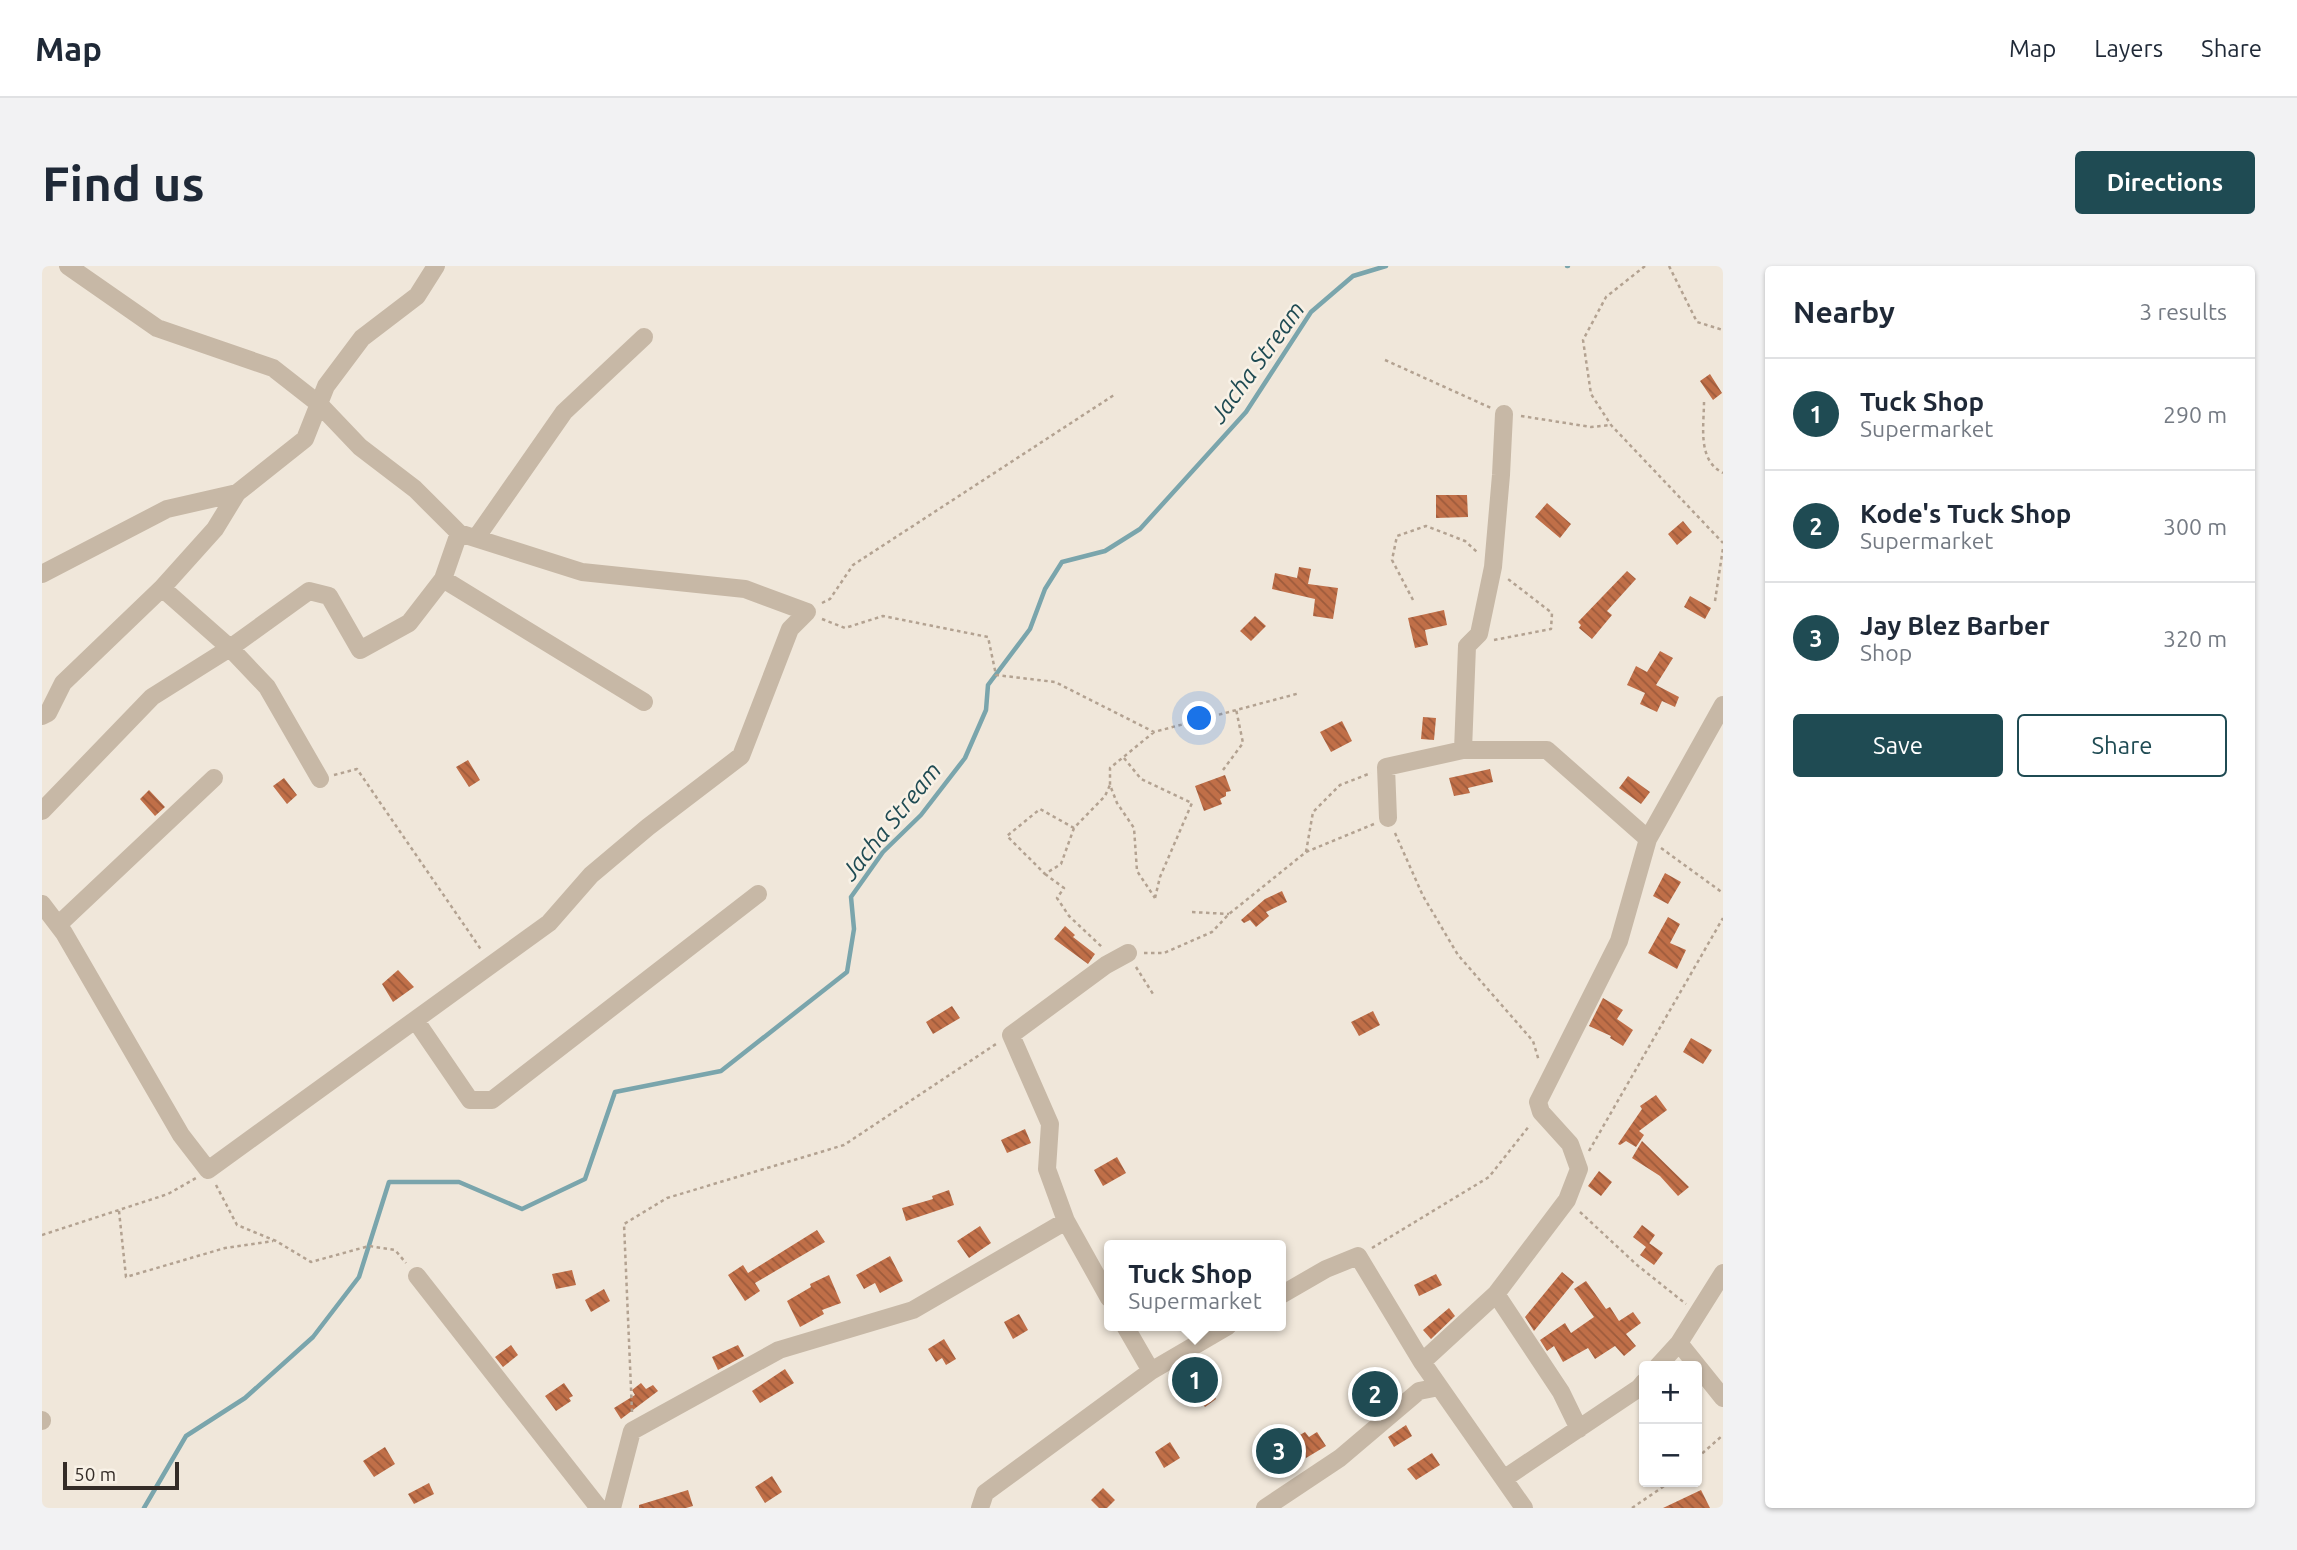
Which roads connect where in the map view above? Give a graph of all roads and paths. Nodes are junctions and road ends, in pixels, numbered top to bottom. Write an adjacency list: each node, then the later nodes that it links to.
1 (68, 266): 10 (street)
2 (436, 266): 10 (street)
3 (1645, 266): 12 (path)
4 (1670, 266): 5 (path)
5 (1723, 330)
6 (644, 338): 15 (street)
7 (1385, 360): 11 (path)
8 (1114, 395): 22 (path)
9 (1704, 401): 13 (path)
10 (319, 404): 14 (street); 15 (street)
11 (1504, 414): 12 (path); 30 (street)
12 (1611, 425): 16 (path)
13 (1723, 473)
14 (237, 493): 18 (street); 20 (street)
15 (468, 536): 19 (street); 22 (street)
16 (1723, 543)
17 (1723, 548): 21 (path)
18 (42, 574)
19 (443, 579): 23 (street); 25 (street)
20 (162, 588): 23 (street); 28 (street)
21 (1715, 601)
22 (807, 612): 29 (path); 51 (street)
23 (230, 648): 35 (street); 37 (street)
24 (1300, 693): 27 (path)
25 (644, 702)
26 (1723, 705): 40 (street)
27 (1236, 709): 29 (path); 33 (path)
28 (42, 716)
29 (1154, 733): 31 (path)
30 (1463, 750): 32 (street); 40 (street)
31 (1123, 758): 36 (path); 36 (path)
32 (1387, 767): 38 (street); 41 (path)
33 (1223, 770)
34 (214, 778): 49 (street)
35 (320, 779): 51 (path)
36 (1110, 785): 39 (path)
37 (42, 811)
38 (1388, 818): 41 (path); 55 (path)
39 (1074, 828): 42 (path); 42 (path)
40 (1648, 839): 43 (path); 56 (street)
41 (1306, 852): 47 (path)
42 (1045, 874): 50 (path)
43 (1723, 893)
44 (758, 894): 53 (street)
45 (42, 904): 49 (street)
46 (1192, 912): 47 (path)
47 (1229, 914): 50 (path)
48 (1723, 918): 57 (path)
49 (58, 925): 58 (street)
50 (1128, 953): 52 (path); 54 (street)
51 (492, 967): 53 (street)
52 (1153, 994)
53 (416, 1021): 58 (street)
54 (1011, 1035): 61 (street); 81 (path)
55 (1537, 1071)
56 (1541, 1112): 57 (street); 64 (path)
57 (1579, 1169): 59 (street)
58 (208, 1170): 60 (path); 63 (path)
59 (1567, 1200): 69 (street); 70 (path)
60 (118, 1210): 62 (path); 63 (path)
61 (1066, 1221): 67 (street); 81 (street)
62 (42, 1235)
63 (276, 1241): 66 (path)
64 (1358, 1256): 68 (street); 75 (street)
65 (1723, 1273): 70 (street)
66 (417, 1276): 86 (street)
67 (1104, 1289)
68 (1286, 1292)
69 (1496, 1294): 75 (street); 80 (street)
70 (1696, 1312): 73 (street)
71 (1128, 1331): 76 (street)
72 (1219, 1331): 76 (street)
73 (1679, 1343): 74 (street); 79 (street)
74 (1663, 1361)
75 (1422, 1362): 77 (street)
76 (1151, 1371): 88 (street)
77 (1439, 1387): 84 (street); 89 (street)
78 (1639, 1388): 80 (street)
79 (1723, 1398)
80 (1579, 1429): 84 (street)
81 (632, 1431): 87 (street)
82 (1723, 1435): 83 (path)
83 (1702, 1454)
84 (1504, 1478): 90 (street)
85 (1663, 1487): 91 (path)
86 (599, 1508)
87 (612, 1508)
88 (980, 1508)
89 (1265, 1508)
90 (1524, 1508)
91 (1632, 1508)

